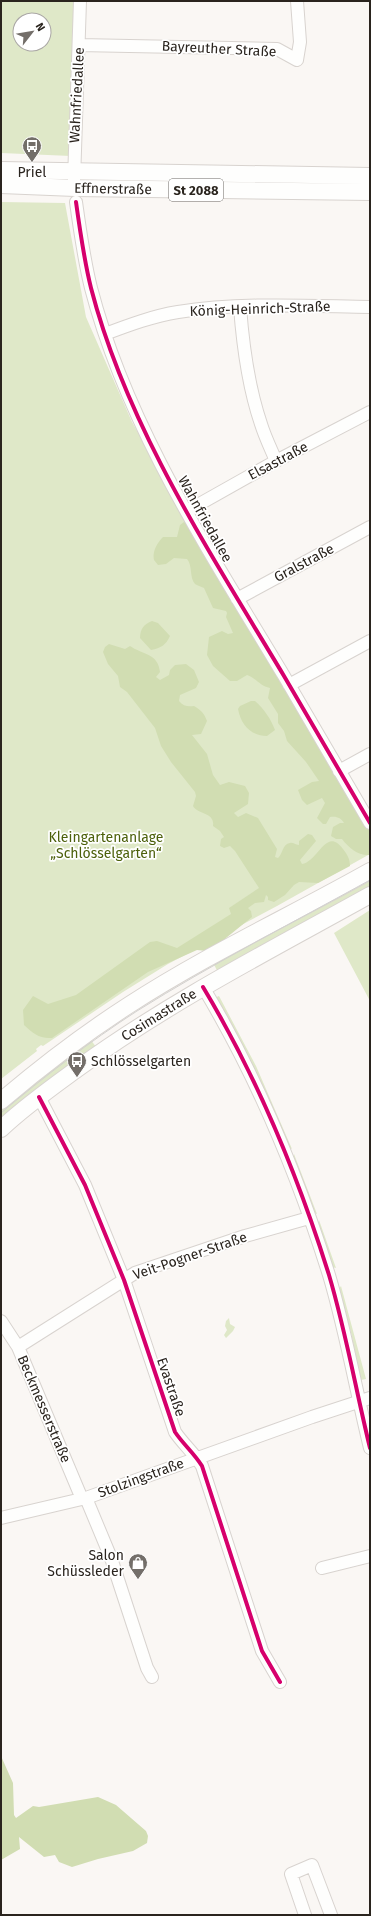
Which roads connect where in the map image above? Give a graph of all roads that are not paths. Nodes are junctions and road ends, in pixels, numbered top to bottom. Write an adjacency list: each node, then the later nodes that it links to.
1 (80, 1): 3 (street, Wahnfriedallee)
2 (297, 1): 3 (street, Bayreuther Straße)
3 (79, 45): 5 (street, Wahnfriedallee)
4 (1, 170): 5 (main road, Effnerstraße)
5 (74, 172): 6 (main road, Effnerstraße); 9 (street, Wahnfriedallee)
6 (370, 176)
7 (1, 185): 9 (main road, Effnerstraße / St 2088)
8 (370, 192): 9 (main road, Effnerstraße / St 2088)
9 (75, 195): 12 (street, Wahnfriedallee)
10 (240, 307): 11 (street, König-Heinrich-Straße); 12 (street, König-Heinrich-Straße); 14 (street)
11 (370, 307)
12 (105, 334): 15 (street, Wahnfriedallee)
13 (370, 412): 14 (street, Elsastraße)
14 (276, 461): 15 (street, Elsastraße)
15 (187, 511): 17 (street, Wahnfriedallee)
16 (370, 527): 17 (street, Gralstraße)
17 (237, 599): 19 (street, Wahnfriedallee)
18 (370, 641): 19 (street)
19 (289, 685): 21 (street, Wahnfriedallee)
20 (370, 754): 21 (street)
21 (339, 771): 22 (street, Wahnfriedallee)
22 (370, 823)
23 (370, 871): 25 (main road, Cosimastraße)
24 (370, 895): 26 (main road, Cosimastraße)
25 (192, 968): 26 (main road); 28 (main road, Cosimastraße)
26 (204, 987): 27 (main road, Cosimastraße); 30 (street)
27 (39, 1097): 29 (main road, Cosimastraße); 31 (street, Evastraße)
28 (1, 1101)
29 (1, 1129)
30 (309, 1218): 31 (street, Veit-Pogner-Straße); 34 (street)
31 (124, 1280): 33 (street, Veit-Pogner-Straße); 36 (street, Evastraße)
32 (1, 1321): 33 (street, Beckmesserstraße)
33 (18, 1347): 37 (street, Beckmesserstraße)
34 (364, 1400): 35 (street); 36 (street, Stolzingstraße)
35 (370, 1448)
36 (197, 1458): 37 (street, Stolzingstraße); 42 (street, Evastraße)
37 (84, 1499): 38 (street, Stolzingstraße); 41 (street, Beckmesserstraße)
38 (1, 1518)
39 (370, 1556): 40 (street)
40 (322, 1568)
41 (152, 1676)
42 (280, 1682)
43 (305, 1915): 44 (street)
44 (331, 1915)

